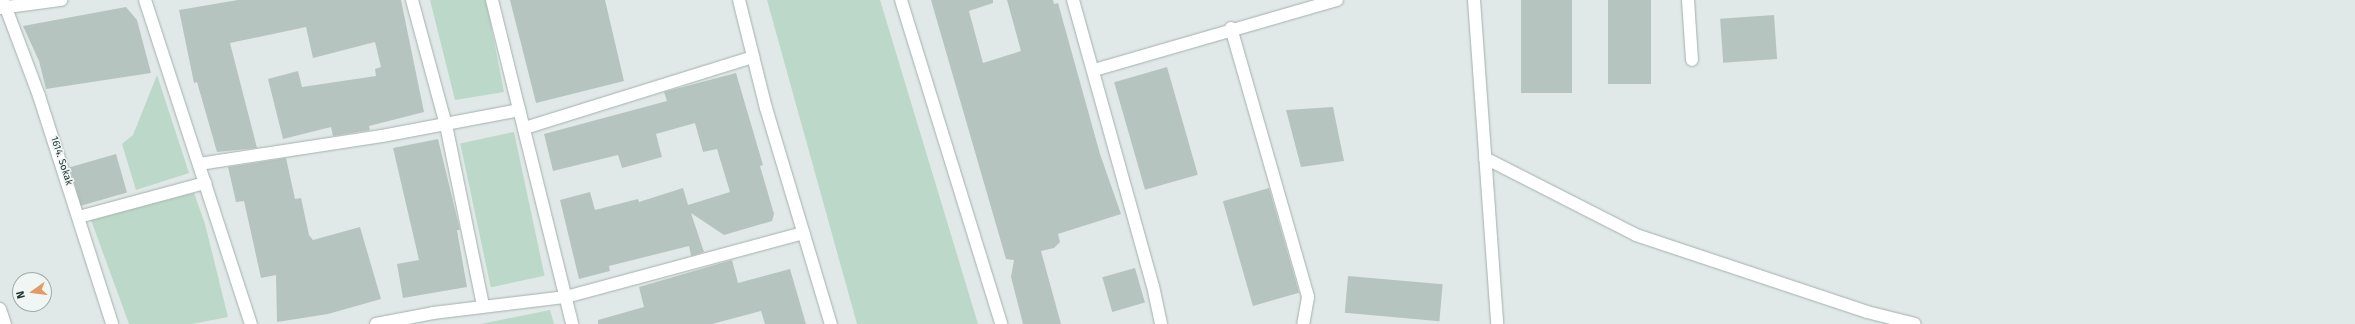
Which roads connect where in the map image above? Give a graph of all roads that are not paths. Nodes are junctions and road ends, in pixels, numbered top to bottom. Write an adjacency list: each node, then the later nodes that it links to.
1 (61, 0): 11 (street)
2 (146, 0): 20 (street)
3 (412, 0): 17 (street)
4 (492, 0): 16 (street)
5 (739, 0): 13 (street)
6 (901, 0): 34 (street)
7 (1073, 0): 15 (street)
8 (1474, 0): 19 (street)
9 (1688, 0): 14 (street)
10 (1328, 1): 12 (street)
11 (3, 5): 22 (street, 1614. Sokak)
12 (1231, 28): 15 (street); 36 (street)
13 (753, 57): 18 (street); 23 (street)
14 (1692, 60)
15 (1094, 70): 35 (street)
16 (520, 110): 17 (street); 18 (street)
17 (446, 125): 20 (street); 25 (street)
18 (525, 128): 24 (street)
19 (1485, 158): 37 (street); 38 (street)
20 (199, 164): 21 (street)
21 (205, 183): 22 (street); 30 (street)
22 (79, 216): 29 (street, 1614. Sokak)
23 (804, 234): 24 (street); 33 (street)
24 (566, 297): 25 (street); 32 (street)
25 (483, 306): 27 (street)
26 (0, 309): 28 (street)
27 (435, 318): 31 (street)
28 (5, 324)
29 (112, 324)
30 (251, 324)
31 (376, 324)
32 (572, 324)
33 (830, 324)
34 (1001, 324)
35 (1161, 324)
36 (1303, 324)
37 (1497, 324)
38 (1915, 324)

